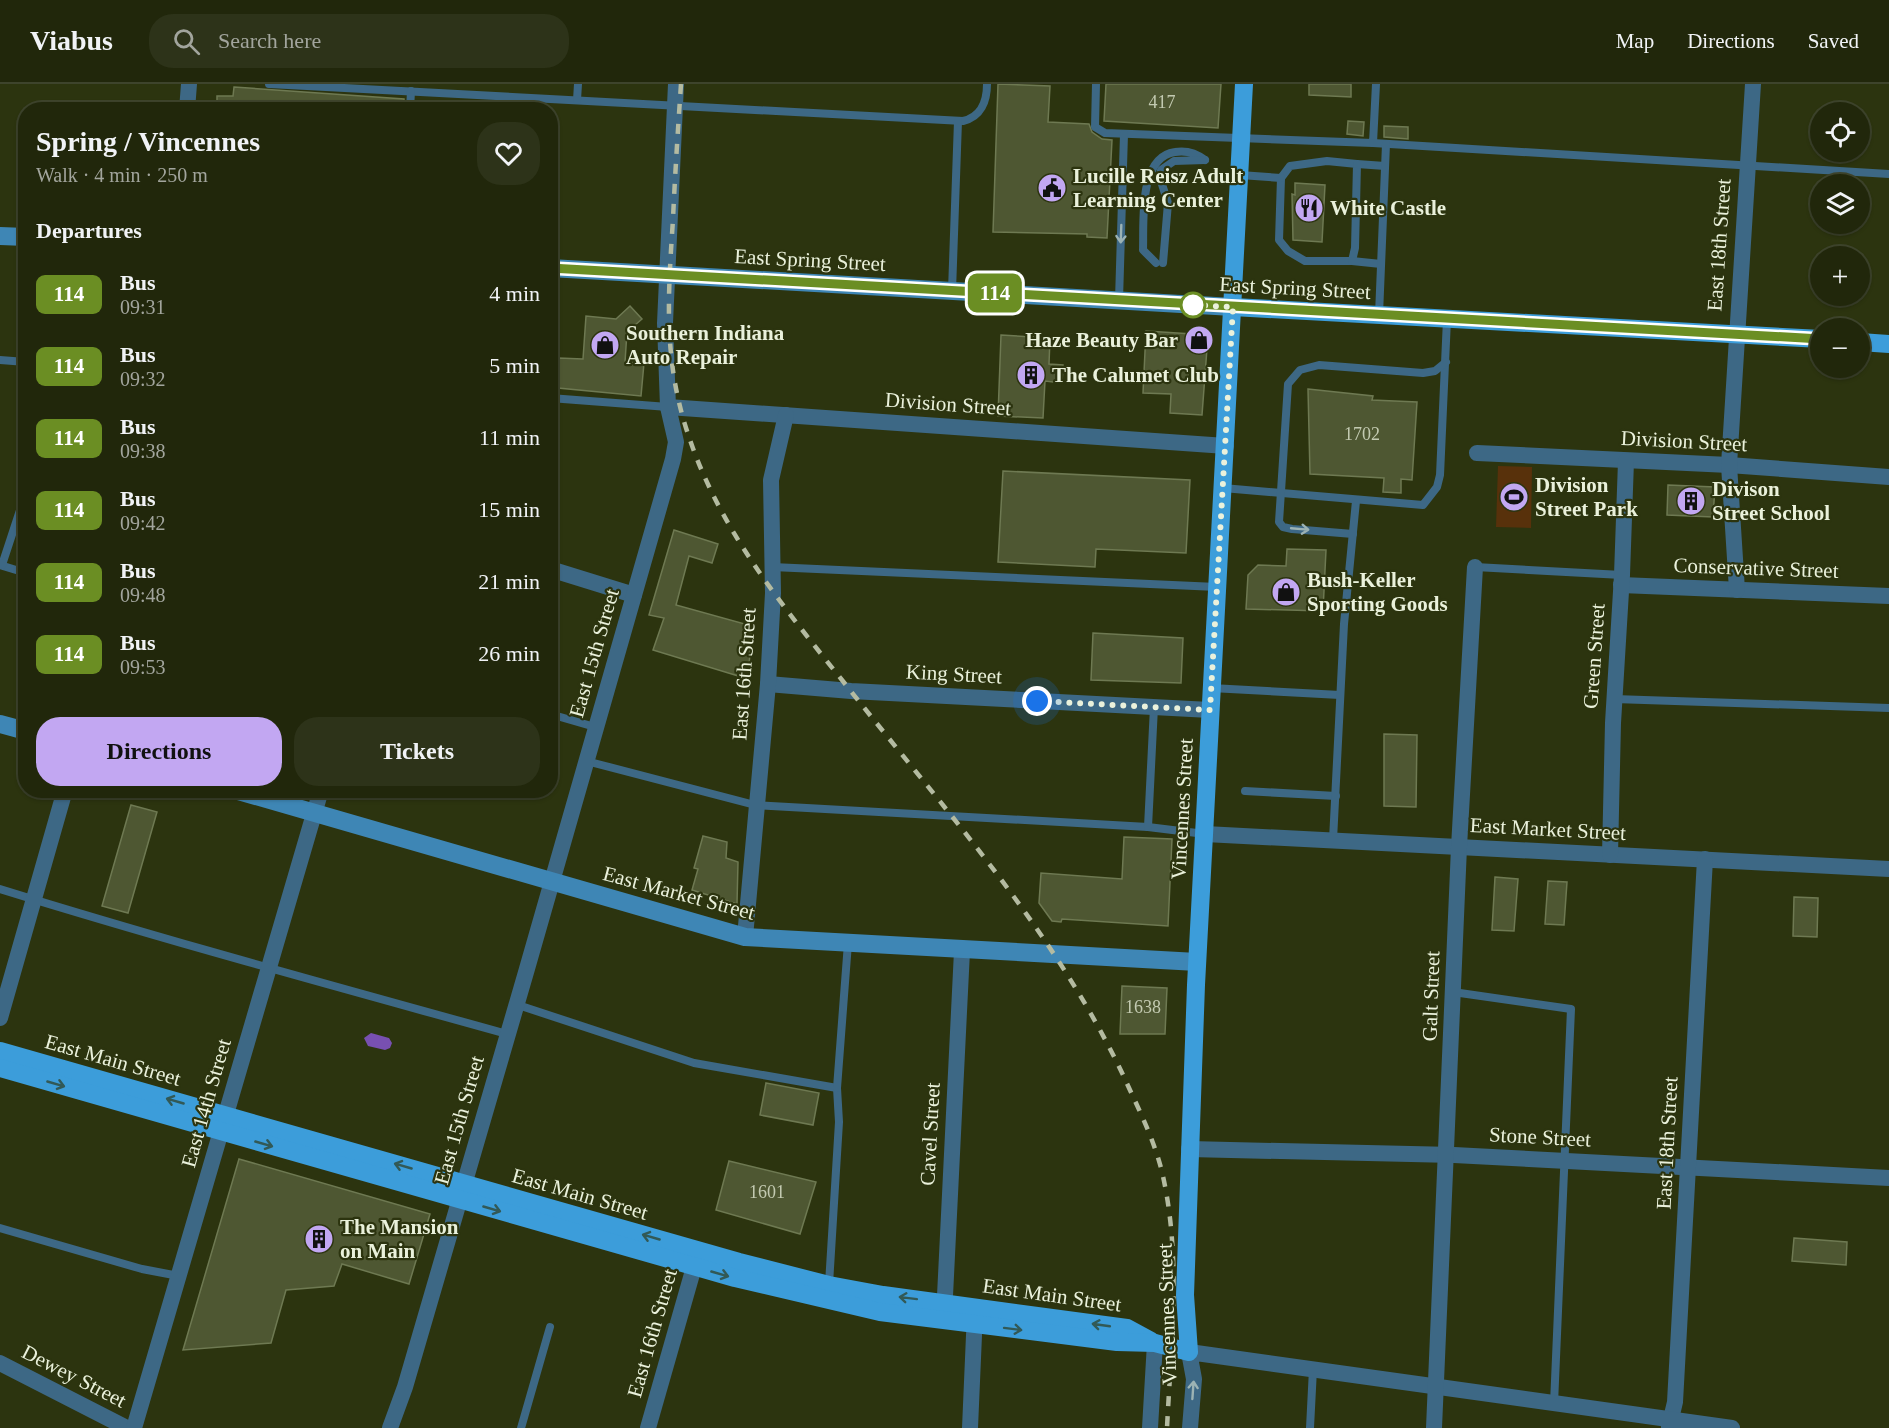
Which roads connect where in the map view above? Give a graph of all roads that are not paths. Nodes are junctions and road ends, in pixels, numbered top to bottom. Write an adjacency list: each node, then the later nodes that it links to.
1 (189, 84): 12 (street)
2 (268, 84): 10 (lane)
3 (578, 84): 11 (lane)
4 (676, 84): 14 (street, East 15th Street)
5 (987, 84): 15 (lane)
6 (1096, 84): 16 (lane)
7 (1244, 84): 17 (main road, Vincennes Street)
8 (1376, 84): 18 (lane)
9 (1753, 84): 22 (street, East 18th Street)
10 (411, 91): 11 (lane); 13 (lane)
11 (578, 100): 14 (lane)
12 (188, 102)
13 (410, 102)
14 (675, 106): 15 (lane); 32 (street, East 15th Street)
15 (958, 121): 33 (lane)
16 (1124, 134): 17 (lane); 34 (lane, one-way to 34)
17 (1242, 137): 18 (lane); 24 (main road, Vincennes Street)
18 (1373, 143): 19 (lane)
19 (1386, 144): 21 (lane); 22 (lane)
20 (1357, 164): 21 (lane); 25 (lane); 28 (lane)
21 (1385, 166): 30 (lane)
22 (1747, 166): 23 (lane); 38 (street, East 18th Street)
23 (1889, 174)
24 (1240, 175): 25 (lane); 35 (main road, Vincennes Street)
25 (1281, 178): 28 (lane)
26 (0, 236): 27 (street)
27 (18, 237)
28 (1352, 261): 30 (lane)
29 (1159, 263): 29 (lane)
30 (1382, 264): 36 (lane)
31 (558, 268): 32 (street, East Spring Street)
32 (666, 275): 33 (street, East Spring Street); 46 (street, East 15th Street)
33 (952, 291): 34 (street, East Spring Street)
34 (1119, 300): 35 (street, East Spring Street)
35 (1233, 307): 36 (main road, East Spring Street); 48 (main road, Vincennes Street)
36 (1379, 315): 37 (main road, East Spring Street)
37 (1447, 319): 38 (main road, East Spring Street); 44 (lane)
38 (1735, 334): 39 (main road, East Spring Street); 51 (street, East 18th Street)
39 (1810, 338)
40 (1870, 343): 41 (main road)
41 (1889, 344)
42 (0, 360): 43 (lane)
43 (18, 361)
44 (1446, 362): 54 (lane); 55 (lane)
45 (558, 399): 46 (lane)
46 (668, 407): 47 (street, Division Street); 66 (street, East 15th Street)
47 (786, 415): 48 (street, Division Street); 59 (street, East 16th Street)
48 (1226, 446): 53 (main road, Vincennes Street)
49 (1477, 453): 50 (street, Division Street)
50 (1626, 461): 51 (street, Division Street); 63 (street, Green Street)
51 (1729, 465): 52 (street, Division Street); 65 (street, East 18th Street)
52 (1889, 477)
53 (1223, 488): 54 (lane); 64 (main road, Vincennes Street)
54 (1281, 493): 55 (lane); 57 (lane, one-way to 57)
55 (1356, 501): 57 (lane)
56 (18, 515): 58 (lane)
57 (1353, 534): 70 (lane)
58 (1, 565): 61 (lane)
59 (772, 567): 64 (lane); 68 (street, East 16th Street)
60 (1475, 567): 63 (lane); 90 (street, Galt Street)
61 (18, 570)
62 (558, 571): 66 (street)
63 (1622, 580): 65 (street, Conservative Street); 71 (street, Green Street)
64 (1217, 587): 69 (main road, Vincennes Street)
65 (1737, 590): 67 (street, Conservative Street)
66 (634, 595): 77 (street, East 15th Street)
67 (1889, 596)
68 (768, 684): 72 (street, King Street); 85 (street, East 16th Street)
69 (1211, 688): 70 (lane); 74 (main road, Vincennes Street)
70 (1340, 694): 81 (lane)
71 (1614, 699): 73 (lane); 91 (street, Green Street)
72 (1154, 707): 74 (street, King Street); 87 (lane)
73 (1889, 708)
74 (1210, 710): 88 (main road, Vincennes Street)
75 (558, 716): 77 (lane)
76 (0, 724): 78 (street)
77 (596, 727): 79 (street, East 15th Street)
78 (18, 729)
79 (585, 761): 85 (lane); 94 (street, East 15th Street)
80 (1245, 791): 81 (lane)
81 (1336, 796): 89 (lane)
82 (63, 798): 96 (street)
83 (263, 798): 86 (street, East Market Street)
84 (319, 798): 86 (street, East 14th Street)
85 (755, 805): 87 (lane); 97 (street, East 16th Street)
86 (315, 813): 94 (street, East Market Street); 101 (street, East 14th Street)
87 (1148, 827): 88 (lane)
88 (1205, 834): 89 (street, East Market Street); 100 (main road, Vincennes Street)
89 (1333, 840): 90 (street, East Market Street)
90 (1459, 847): 91 (street, East Market Street); 102 (street, Galt Street)
91 (1610, 855): 92 (street, East Market Street)
92 (1705, 859): 93 (street, East Market Street); 113 (street, East 18th Street)
93 (1889, 869)
94 (550, 880): 97 (street, East Market Street); 103 (street, East 15th Street)
95 (0, 889): 96 (lane)
96 (34, 900): 101 (lane); 104 (street)
97 (745, 937): 98 (street, East Market Street)
98 (848, 943): 99 (street, East Market Street); 108 (lane)
99 (962, 951): 100 (street, East Market Street); 120 (street, Cavel Street)
100 (1197, 962): 110 (main road, Vincennes Street)
101 (269, 968): 105 (lane); 109 (street, East 14th Street)
102 (1453, 992): 111 (street, Galt Street); 112 (lane)
103 (515, 1004): 105 (street, East 15th Street); 108 (lane)
104 (0, 1018)
105 (507, 1034): 115 (street, East 15th Street)
106 (0, 1051): 109 (main road, East Main Street, one-way to 106)
107 (0, 1068): 109 (main road, East Main Street, one-way to 109)
108 (837, 1088): 119 (lane)
109 (223, 1124): 115 (main road, East Main Street); 118 (street, East 14th Street)
110 (1189, 1149): 111 (street, Stone Street); 124 (main road, Vincennes Street)
111 (1447, 1155): 112 (street, Stone Street); 127 (street, Galt Street)
112 (1567, 1161): 113 (street, Stone Street); 128 (lane)
113 (1689, 1168): 114 (street, Stone Street); 129 (street, East 18th Street)
114 (1889, 1178)
115 (462, 1192): 117 (main road, East Main Street); 132 (street, East 15th Street)
116 (0, 1228): 118 (lane)
117 (697, 1259): 119 (main road, East Main Street); 120 (main road, East Main Street, one-way to 120); 134 (street, East 16th Street)
118 (178, 1276): 131 (street, East 14th Street)
119 (829, 1285): 120 (main road, East Main Street, one-way to 119)
120 (944, 1311): 121 (main road, East Main Street)
121 (975, 1316): 123 (main road, East Main Street); 135 (street)
122 (550, 1327): 133 (lane)
123 (1155, 1343): 124 (main road, East Main Street); 136 (street, Vincennes Street)
124 (1189, 1352): 126 (street); 137 (street, Vincennes Street, one-way to 124)
125 (0, 1363): 130 (street, Dewey Street)
126 (1313, 1369): 127 (street); 138 (lane)
127 (1436, 1387): 128 (street); 139 (street, Galt Street)
128 (1554, 1404): 129 (street)
129 (1669, 1423): 140 (street)
130 (127, 1428)
131 (134, 1428)
132 (390, 1428)
133 (521, 1428)
134 (648, 1428)
135 (970, 1428)
136 (1150, 1428)
137 (1190, 1428)
138 (1310, 1428)
139 (1434, 1428)
140 (1732, 1428)

